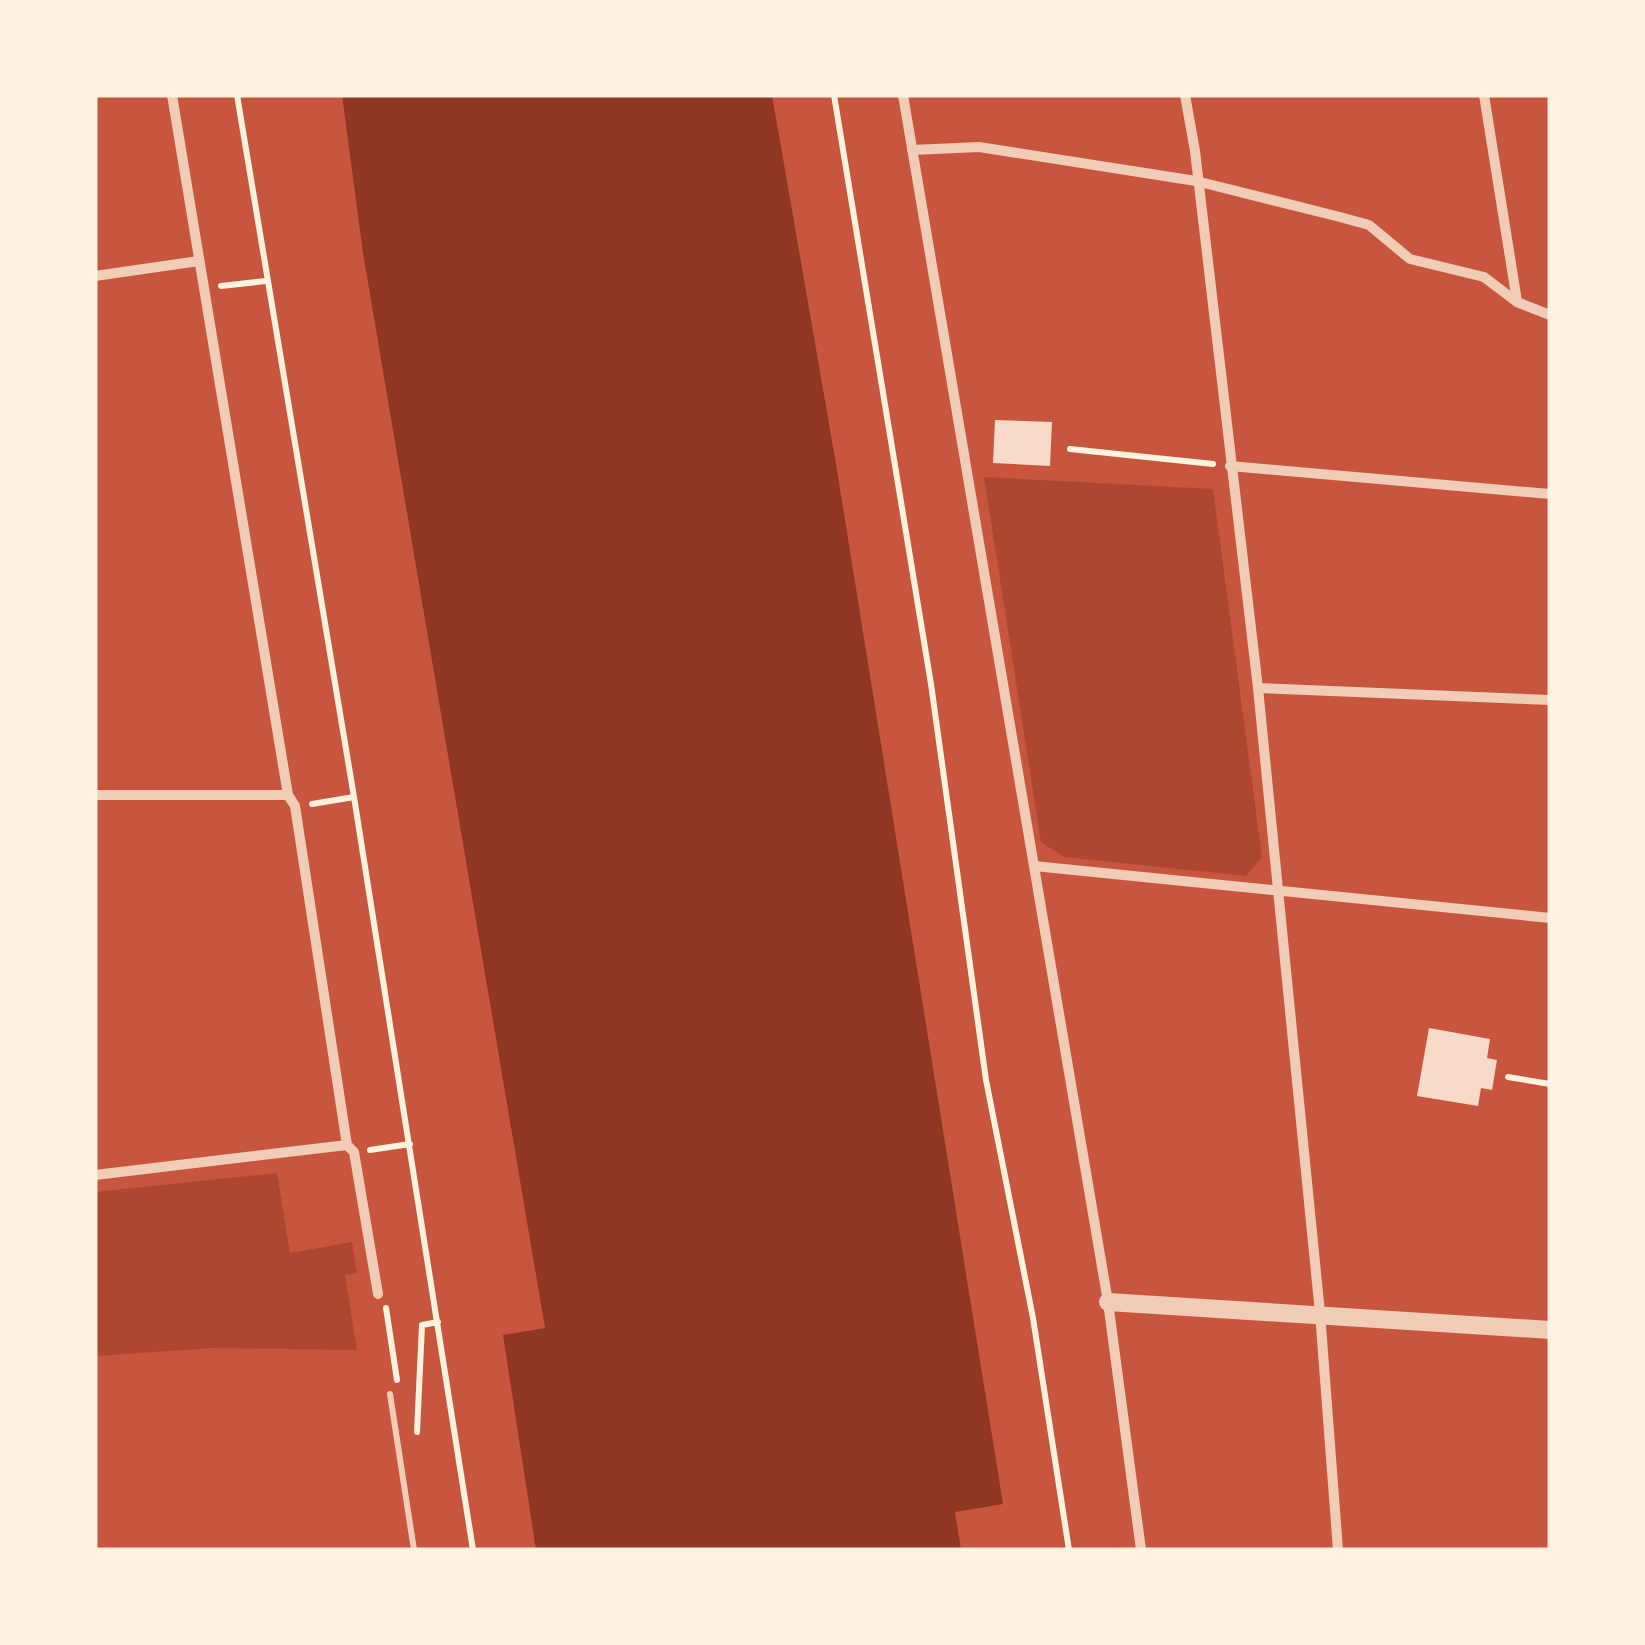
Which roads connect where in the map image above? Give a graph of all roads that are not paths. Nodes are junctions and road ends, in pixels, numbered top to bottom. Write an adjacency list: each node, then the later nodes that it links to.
1 (172, 95): 7 (street)
2 (903, 95): 5 (street)
3 (1185, 95): 6 (street)
4 (1484, 95): 9 (street)
5 (912, 150): 6 (street); 17 (street)
6 (1196, 181): 9 (street); 11 (street)
7 (199, 261): 8 (street); 16 (street)
8 (95, 276)
9 (1517, 302): 10 (street)
10 (1550, 315)
11 (1230, 466): 12 (street); 13 (street)
12 (1550, 494)
13 (1258, 688): 14 (street); 18 (street)
14 (1550, 700)
15 (95, 794): 16 (street)
16 (288, 795): 20 (street)
17 (1034, 866): 18 (street); 23 (street)
18 (1278, 888): 19 (street); 24 (street)
19 (1550, 918)
20 (350, 1148): 21 (street); 22 (street)
21 (95, 1175)
22 (378, 1294)
23 (1108, 1302): 24 (street); 28 (street)
24 (1320, 1313): 25 (street); 29 (street)
25 (1550, 1330)
26 (390, 1394): 27 (lane)
27 (414, 1550)
28 (1141, 1550)
29 (1338, 1550)

